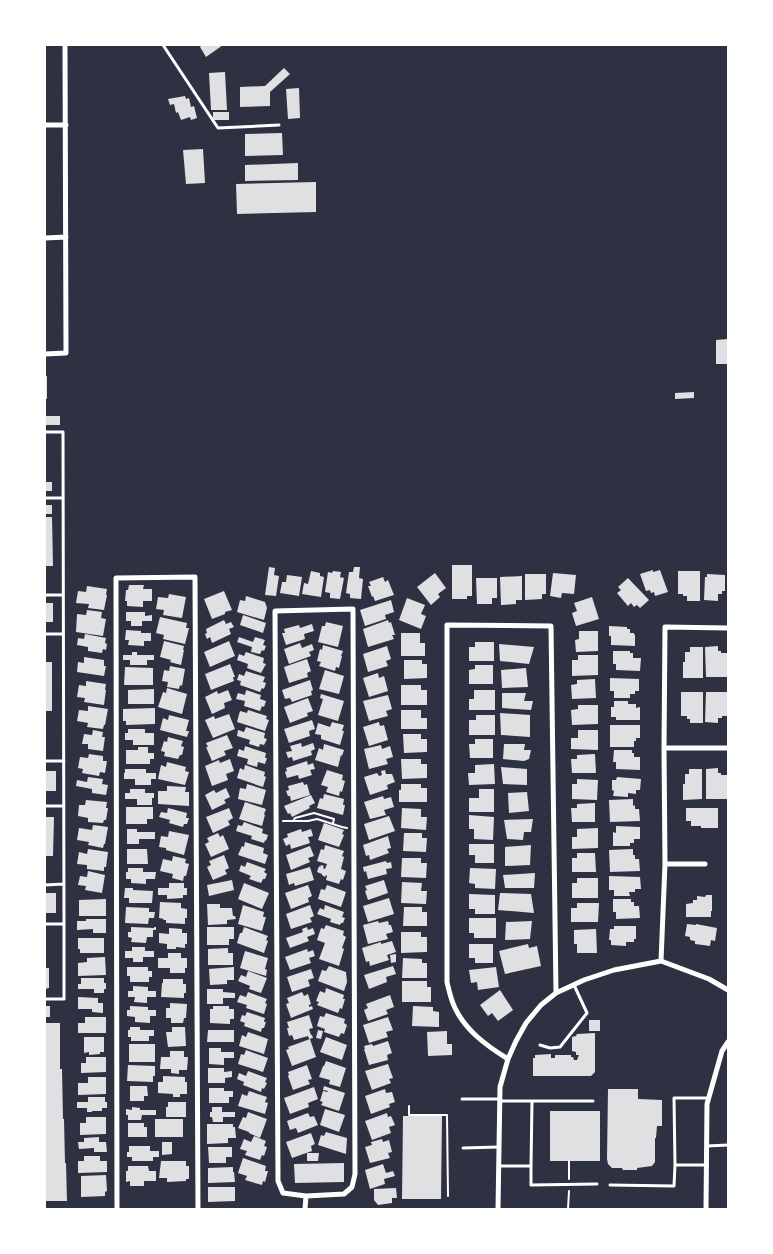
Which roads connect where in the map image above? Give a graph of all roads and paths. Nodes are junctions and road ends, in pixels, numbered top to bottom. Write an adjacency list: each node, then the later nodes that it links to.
1 (66, 45): 4 (street)
2 (163, 45): 5 (lane)
3 (45, 125): 4 (street)
4 (66, 125): 6 (street)
5 (279, 125)
6 (66, 237): 7 (street); 8 (street)
7 (45, 238)
8 (45, 354)
9 (45, 432): 11 (lane)
10 (45, 498): 11 (lane)
11 (63, 498): 13 (lane)
12 (45, 595): 13 (lane)
13 (63, 595): 16 (lane)
14 (728, 628): 17 (street)
15 (45, 634): 16 (lane)
16 (63, 634): 20 (lane)
17 (664, 748): 18 (street); 25 (street)
18 (728, 748)
19 (45, 761): 20 (lane)
20 (64, 761): 22 (lane)
21 (45, 806): 22 (lane)
22 (64, 806): 27 (lane)
23 (333, 824): 23 (path); 24 (path)
24 (354, 828): 55 (street); 55 (street)
25 (665, 864): 26 (street); 31 (street)
26 (705, 864)
27 (64, 884): 28 (lane); 30 (lane)
28 (45, 885)
29 (45, 924): 30 (lane)
30 (64, 924): 35 (lane)
31 (661, 961): 32 (street); 33 (street)
32 (574, 984): 34 (street); 37 (lane)
33 (728, 990)
34 (556, 993): 38 (street); 38 (street)
35 (45, 1000)
36 (728, 1042): 39 (street)
37 (540, 1045)
38 (508, 1059): 41 (street)
39 (708, 1098): 46 (street); 49 (lane)
40 (462, 1099): 41 (lane)
41 (499, 1100): 42 (lane); 47 (street)
42 (532, 1101): 43 (lane); 52 (lane)
43 (593, 1101)
44 (409, 1106): 56 (path)
45 (728, 1145): 46 (lane)
46 (706, 1146): 50 (street)
47 (499, 1147): 48 (lane); 51 (street)
48 (463, 1148)
49 (675, 1165): 50 (lane); 54 (lane)
50 (706, 1165): 61 (street)
51 (499, 1166): 52 (lane); 60 (street)
52 (532, 1166): 53 (lane)
53 (597, 1184)
54 (610, 1185)
55 (306, 1196): 59 (street)
56 (448, 1196)
57 (117, 1209): 58 (street)
58 (198, 1209)
59 (305, 1209)
60 (498, 1209)
61 (706, 1209)

